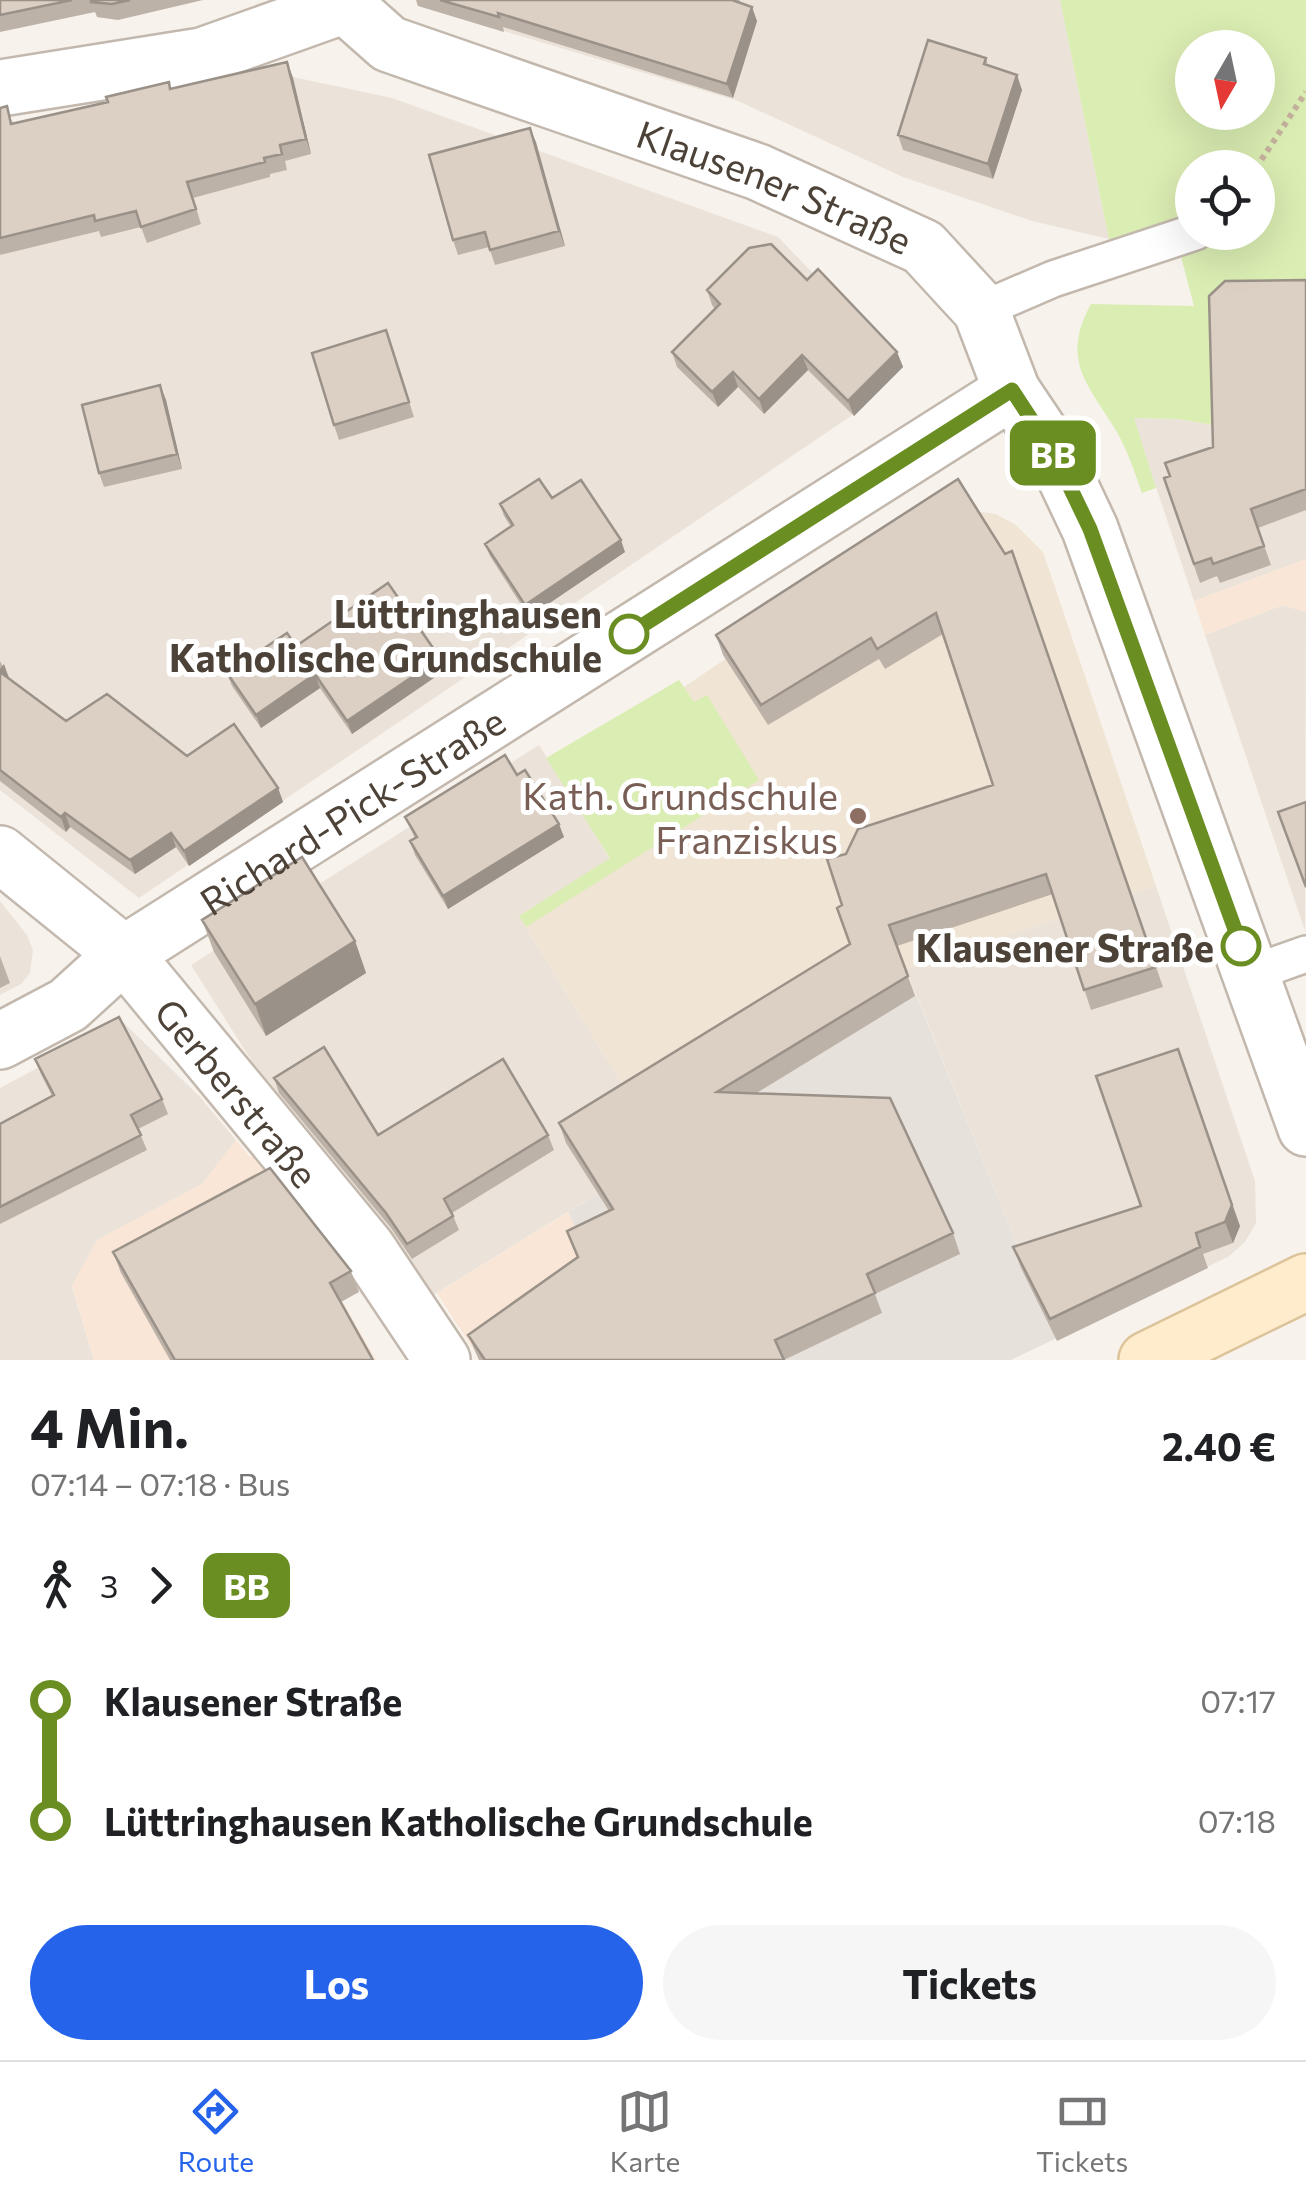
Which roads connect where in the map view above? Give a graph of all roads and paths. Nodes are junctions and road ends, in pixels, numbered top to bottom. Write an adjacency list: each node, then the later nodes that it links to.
1 (346, 2): 2 (street); 6 (street, Klausener Straße)
2 (0, 88)
3 (1306, 92): 4 (path)
4 (1268, 150)
5 (1175, 239): 6 (lane)
6 (981, 310): 7 (street, Klausener Straße)
7 (1012, 390): 9 (street, Richard-Pick-Straße); 11 (street, Klausener Straße)
8 (0, 854): 9 (street, Gerberstraße)
9 (124, 954): 12 (street, Richard-Pick-Straße); 16 (street, Gerberstraße)
10 (1306, 954): 11 (lane)
11 (1250, 974): 13 (street, Klausener Straße)
12 (0, 1042)
13 (1306, 1128)
14 (1306, 1282): 15 (main road)
15 (1172, 1357)
16 (442, 1360)

